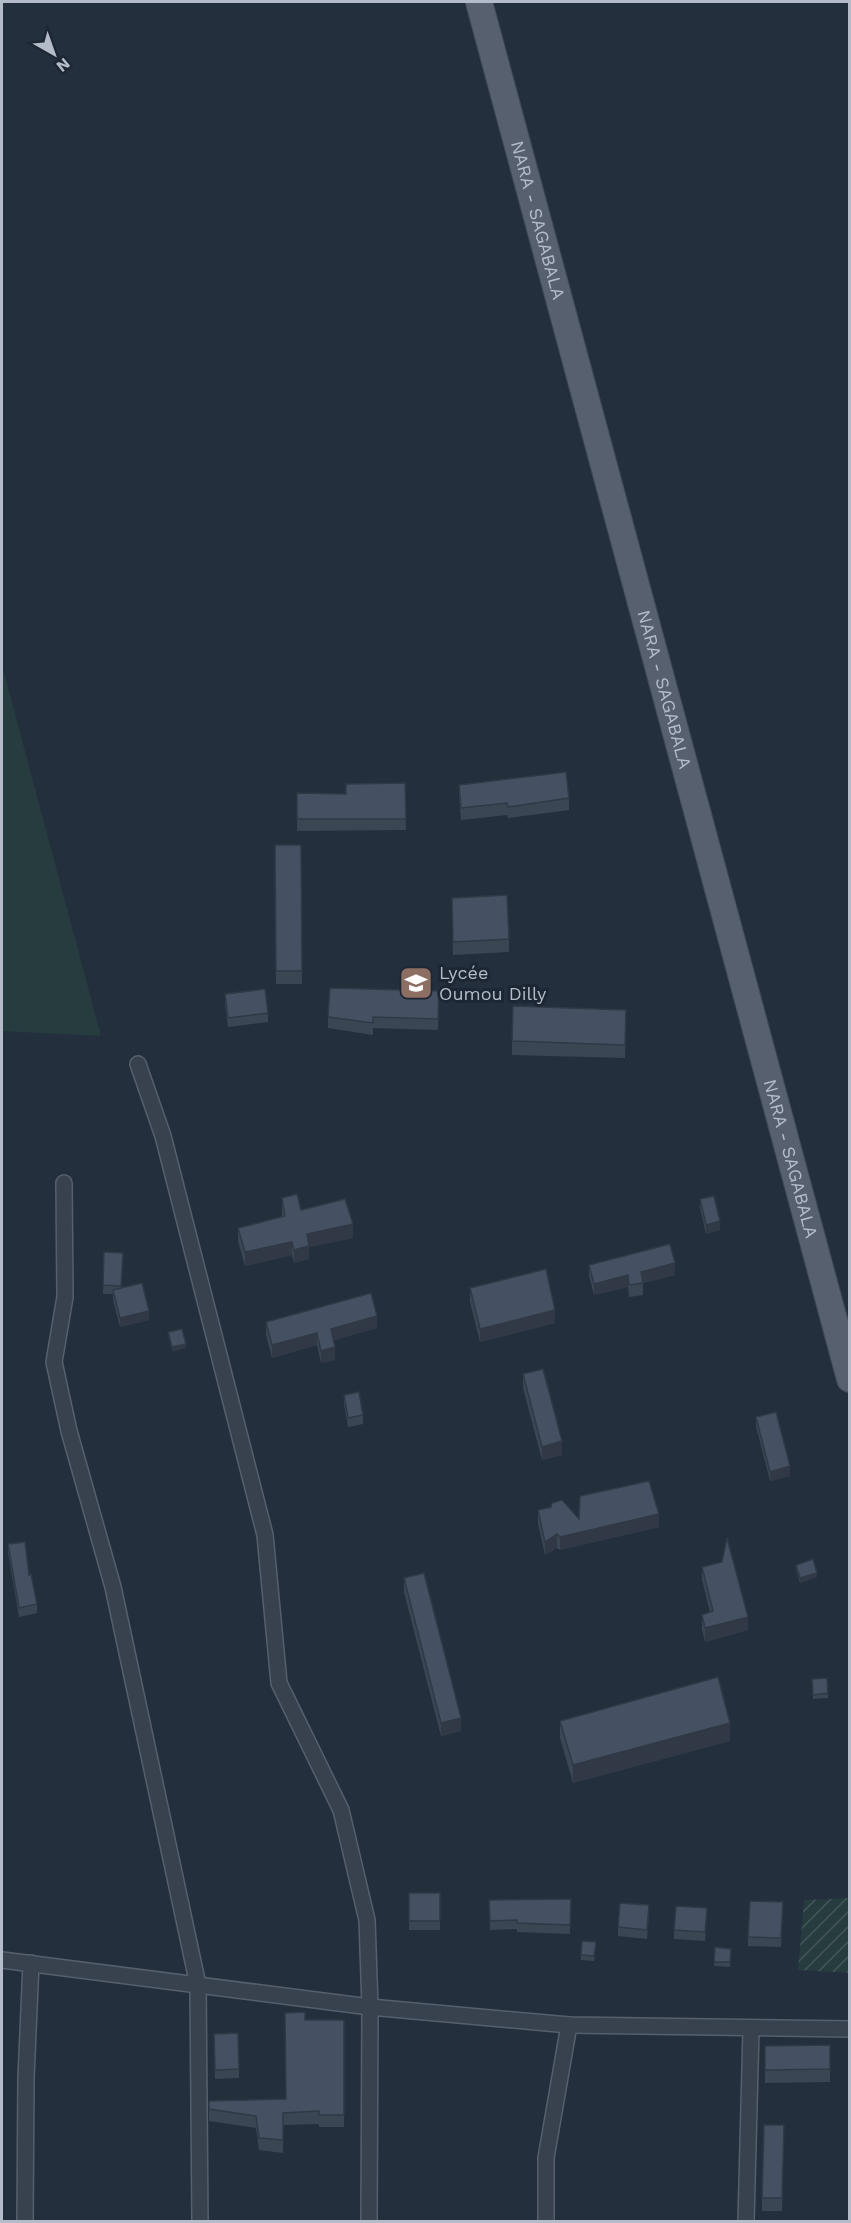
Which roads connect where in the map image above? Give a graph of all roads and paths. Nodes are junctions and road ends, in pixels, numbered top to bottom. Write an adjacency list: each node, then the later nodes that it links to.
1 (478, 2): 4 (main road, NARA - SAGABALA)
2 (138, 1064): 8 (street)
3 (64, 1183): 7 (street)
4 (849, 1378)
5 (2, 1959): 6 (street)
6 (31, 1964): 7 (street); 12 (street)
7 (198, 1985): 8 (street); 13 (street)
8 (370, 2007): 9 (street); 14 (street)
9 (569, 2025): 10 (street); 15 (street)
10 (751, 2029): 11 (street); 16 (street)
11 (849, 2029)
12 (25, 2222)
13 (200, 2222)
14 (369, 2222)
15 (546, 2222)
16 (747, 2222)

